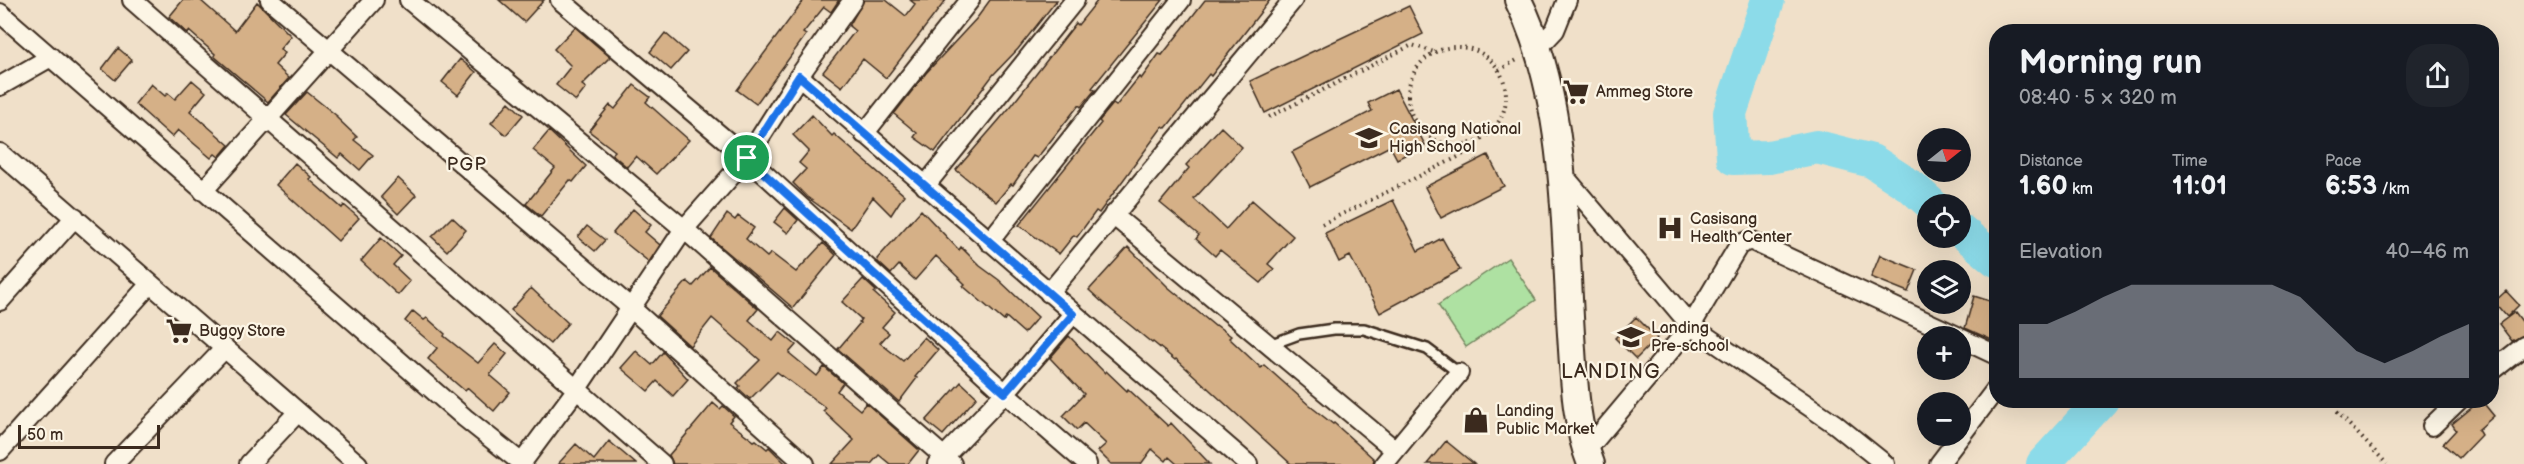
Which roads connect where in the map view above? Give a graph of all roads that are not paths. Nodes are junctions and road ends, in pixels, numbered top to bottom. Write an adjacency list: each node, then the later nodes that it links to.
1 (132, 0): 19 (street)
2 (270, 0): 15 (street)
3 (374, 0): 15 (street)
4 (409, 0): 28 (street)
5 (560, 0): 22 (street)
6 (853, 0): 17 (street)
7 (970, 0): 20 (street)
8 (1076, 0): 24 (street)
9 (1181, 0): 29 (street)
10 (1292, 0): 26 (street)
11 (1518, 0): 14 (main road)
12 (1567, 0): 14 (street)
13 (0, 13): 16 (street)
14 (1537, 49): 23 (main road)
15 (330, 51): 19 (street); 33 (street)
16 (51, 57): 18 (street); 25 (street)
17 (799, 76): 20 (street); 22 (street)
18 (0, 86)
19 (268, 118): 25 (street); 44 (street)
20 (864, 134): 24 (street)
21 (1, 156): 27 (street)
22 (747, 158): 28 (street); 45 (street)
23 (1560, 171): 35 (street); 52 (main road)
24 (925, 186): 29 (street)
25 (203, 191): 57 (street)
26 (1113, 215): 31 (street); 38 (street)
27 (75, 218): 30 (street); 32 (street)
28 (684, 229): 33 (street); 53 (street)
29 (989, 242): 31 (street)
30 (150, 284): 40 (street); 50 (street)
31 (1048, 293): 34 (street)
32 (0, 302)
33 (631, 308): 44 (street); 59 (street)
34 (1073, 314): 45 (street); 61 (street)
35 (1691, 326): 36 (street); 52 (street); 62 (street)
36 (1935, 326)
37 (1971, 343): 41 (street)
38 (1269, 345): 43 (lane); 51 (street)
39 (2524, 346): 42 (street)
40 (225, 348): 48 (street); 54 (street)
41 (1989, 352)
42 (2499, 366)
43 (1459, 373): 51 (street)
44 (576, 390): 57 (street); 58 (street)
45 (1005, 393): 53 (street); 60 (street)
46 (1989, 398): 63 (street)
47 (2451, 408): 49 (street)
48 (298, 412): 55 (street); 56 (street)
49 (2432, 426)
50 (0, 451)
51 (1389, 457)
52 (1588, 457)
53 (945, 462)
54 (114, 464)
55 (249, 464)
56 (358, 464)
57 (522, 464)
58 (662, 464)
59 (805, 464)
60 (1087, 464)
61 (1248, 464)
62 (1885, 464)
63 (1939, 464)

